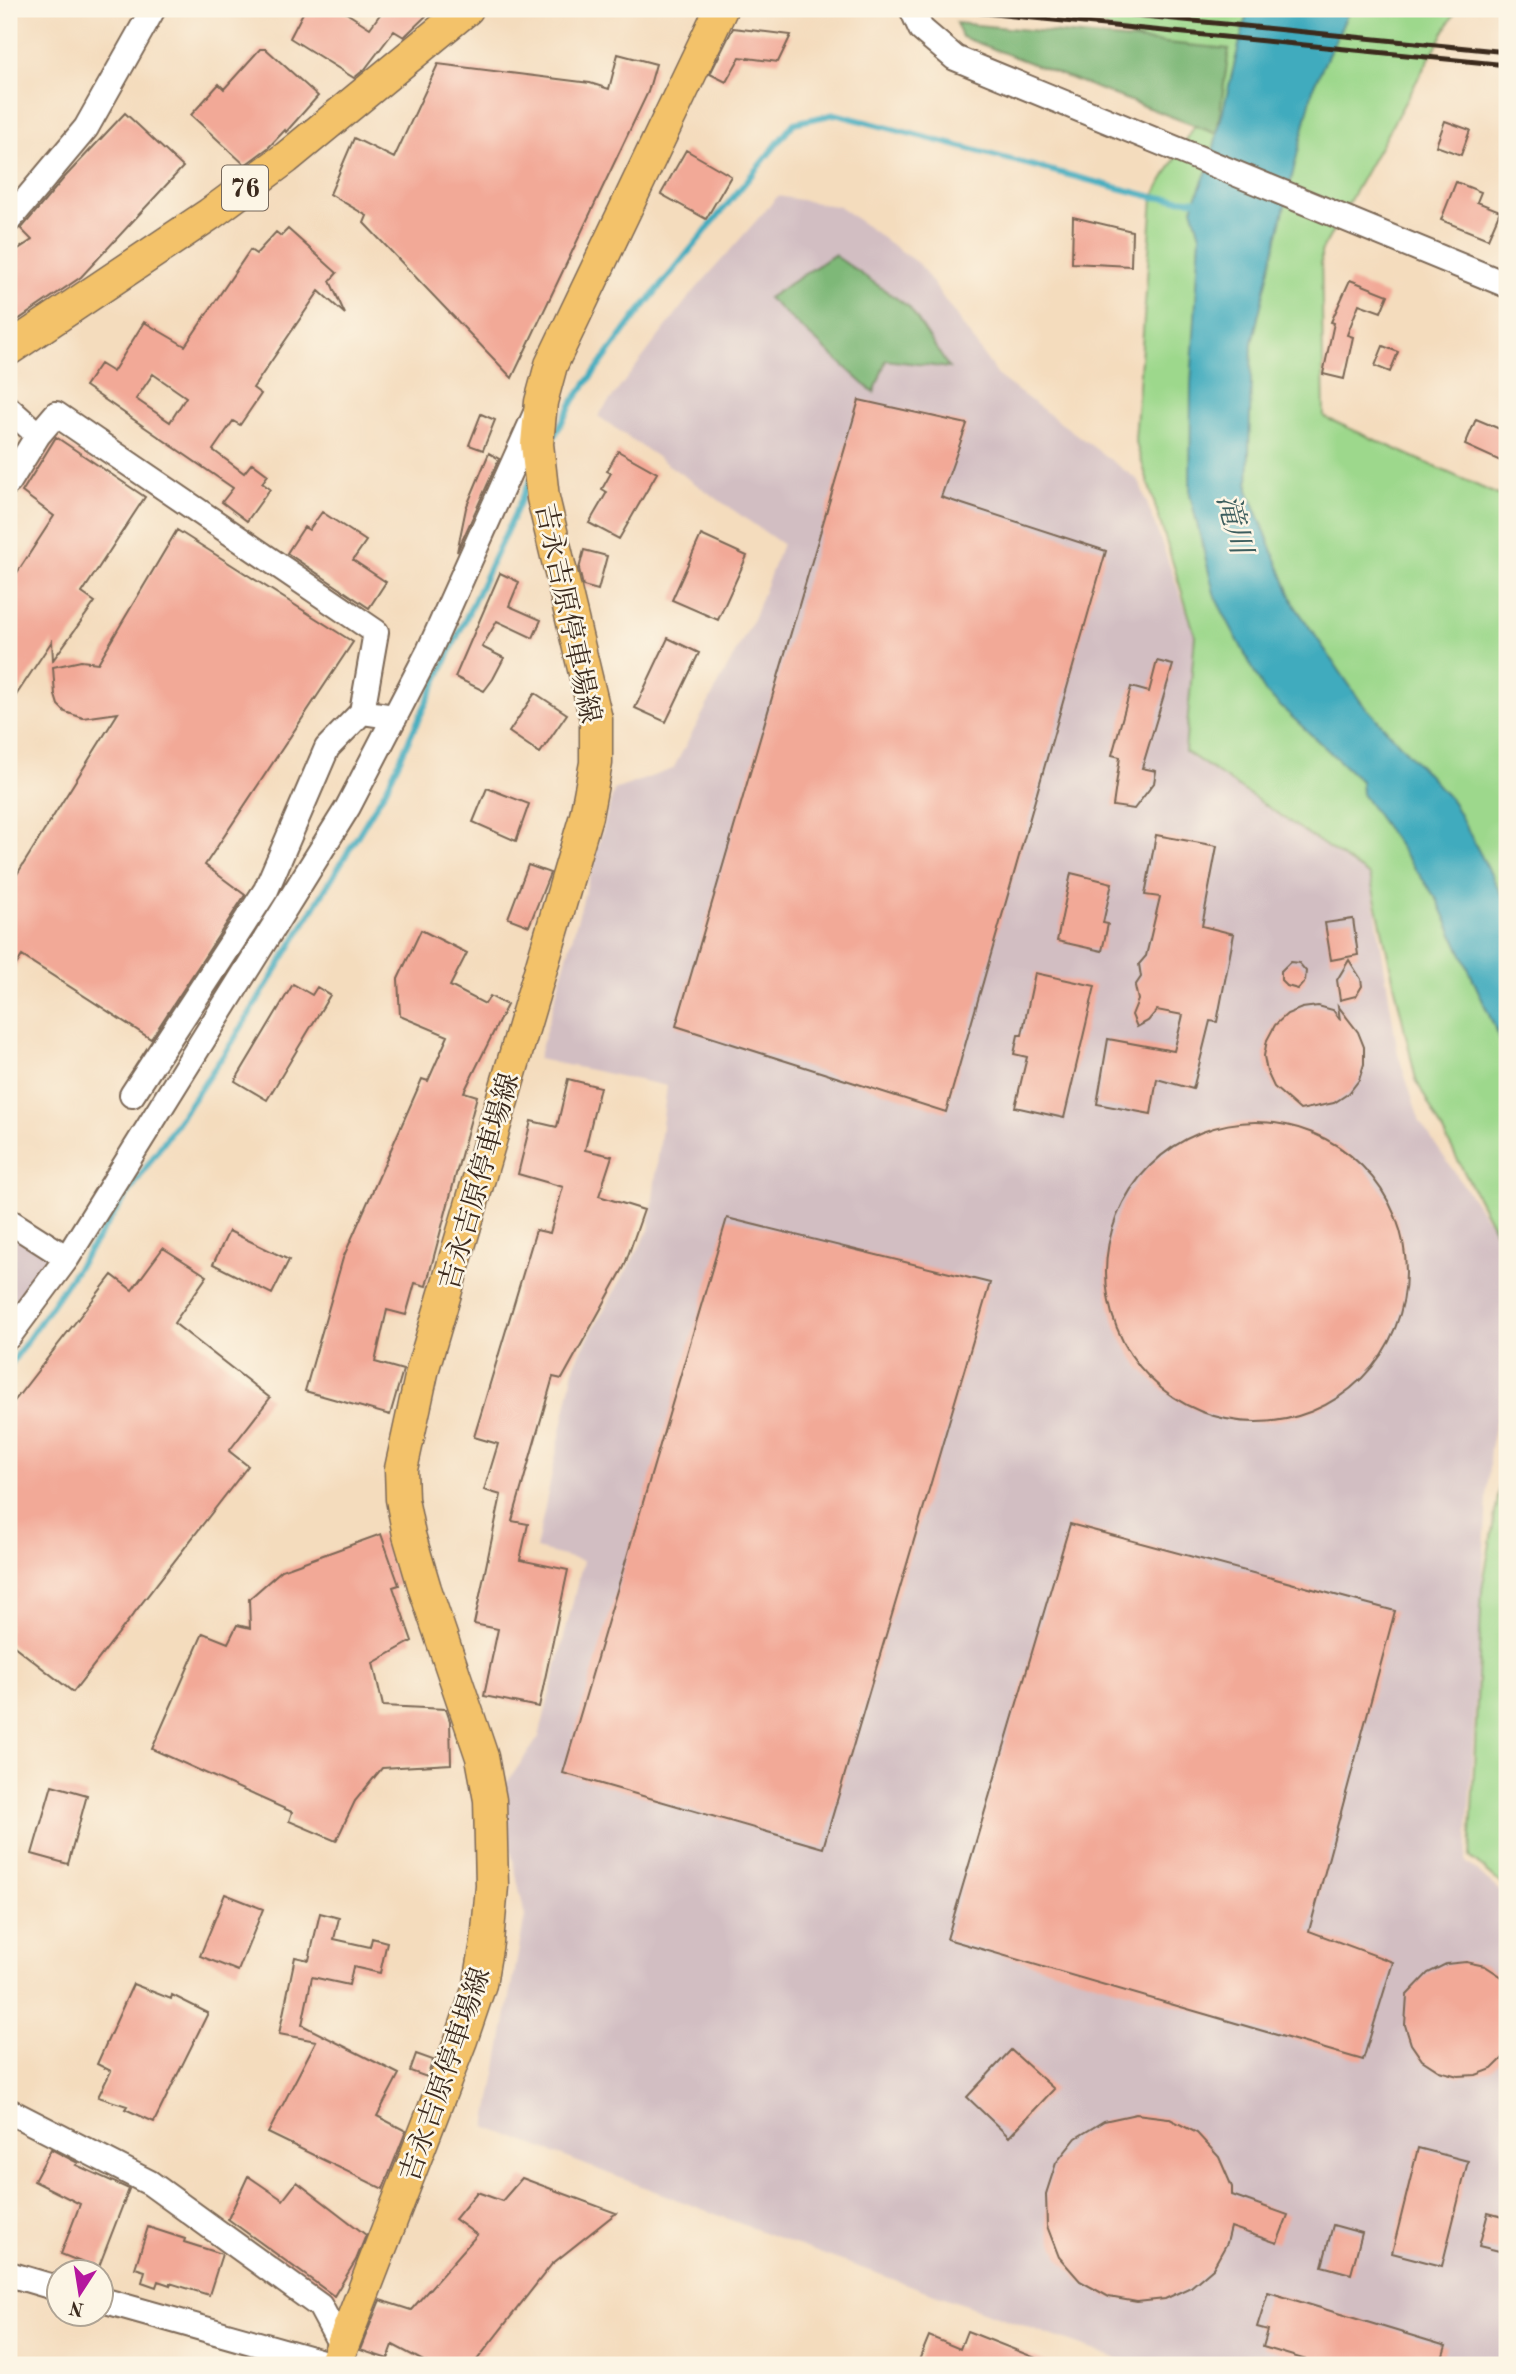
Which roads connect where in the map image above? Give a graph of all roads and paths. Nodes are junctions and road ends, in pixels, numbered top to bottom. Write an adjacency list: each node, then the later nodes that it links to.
1 (153, 9): 5 (street)
2 (467, 9): 7 (main road, 76)
3 (721, 9): 8 (main road, 吉永吉原停車場線)
4 (912, 9): 6 (street)
5 (9, 220)
6 (1507, 285)
7 (9, 349)
8 (541, 402): 13 (street); 22 (main road, 吉永吉原停車場線)
9 (9, 409): 10 (street)
10 (38, 435): 11 (street); 12 (street)
11 (9, 482)
12 (362, 712): 13 (street); 14 (street)
13 (395, 717): 16 (street)
14 (132, 1095)
15 (9, 1221): 16 (street)
16 (67, 1258): 17 (street)
17 (9, 1336)
18 (9, 2111): 22 (street)
19 (9, 2274): 20 (street)
20 (46, 2284)
21 (116, 2304): 22 (street)
22 (337, 2359)

